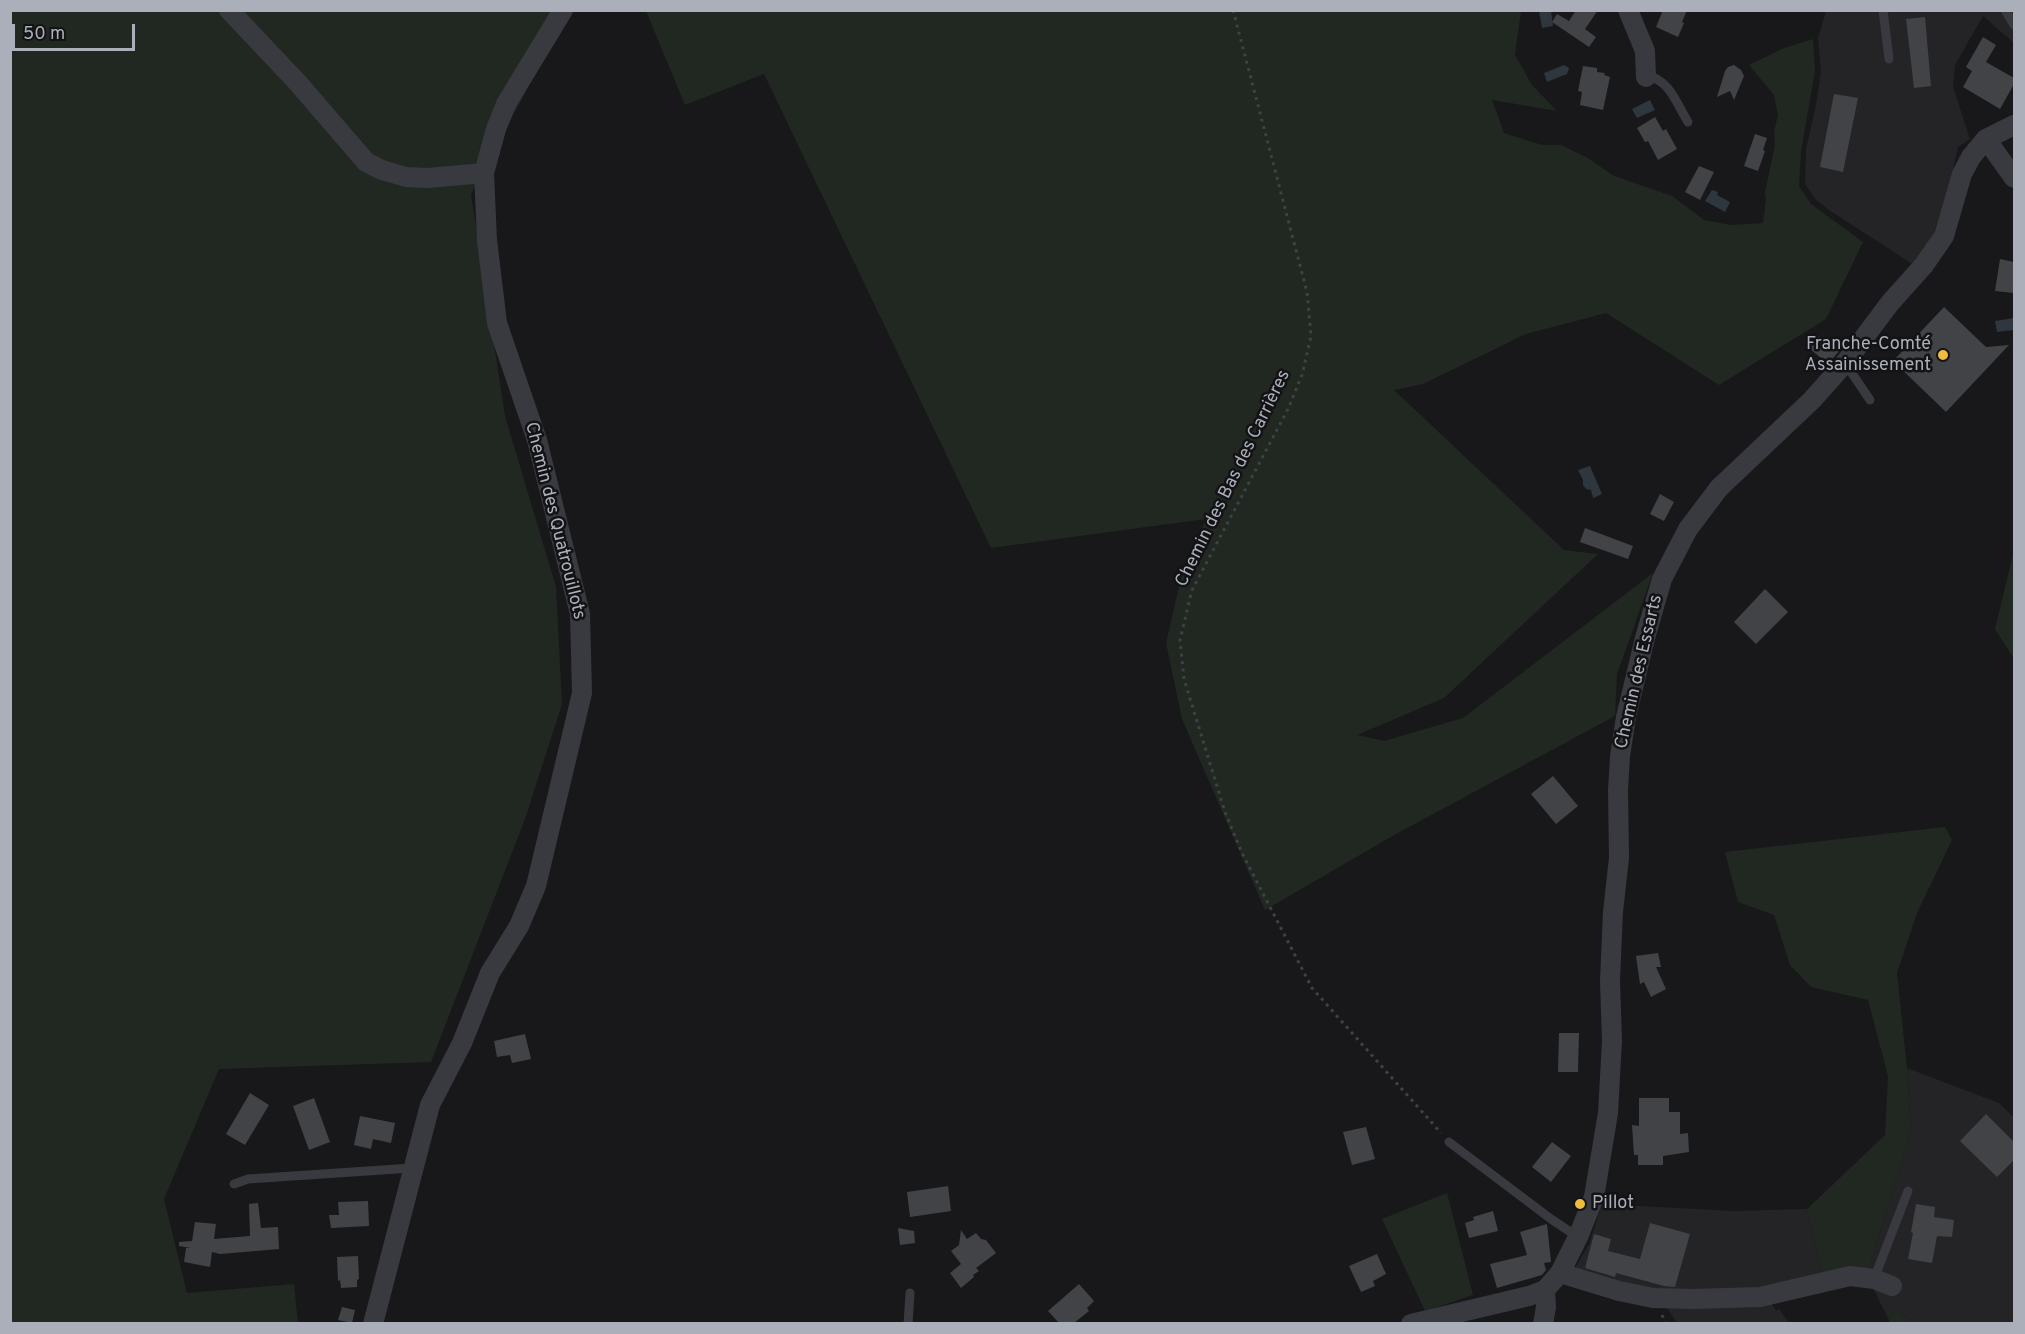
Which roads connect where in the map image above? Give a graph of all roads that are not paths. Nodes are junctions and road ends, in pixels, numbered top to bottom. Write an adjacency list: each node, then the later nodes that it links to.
1 (229, 10): 12 (street)
2 (562, 10): 12 (street, Chemin des Quatrouillots)
3 (1628, 10): 8 (street)
4 (1883, 10): 7 (lane)
5 (2005, 10): 6 (lane)
6 (2014, 25)
7 (1889, 60)
8 (1646, 76): 9 (lane)
9 (1688, 122)
10 (2014, 125): 11 (street, Chemin des Essarts)
11 (1986, 139): 13 (street); 14 (street, Chemin des Essarts)
12 (484, 173): 17 (street, Chemin des Quatrouillots)
13 (2014, 177)
14 (1845, 363): 15 (lane); 20 (street, Chemin des Essarts)
15 (1870, 400)
16 (1449, 1142): 20 (lane)
17 (412, 1168): 18 (lane); 25 (street, Chemin des Quatrouillots)
18 (234, 1184)
19 (1908, 1191): 22 (lane)
20 (1578, 1237): 21 (street, Chemin des Essarts)
21 (1560, 1274): 22 (street); 23 (street, Chemin des Essarts)
22 (1883, 1282)
23 (1545, 1290): 27 (street); 28 (street)
24 (910, 1293): 26 (lane)
25 (373, 1323)
26 (908, 1323)
27 (1411, 1323)
28 (1543, 1323)

